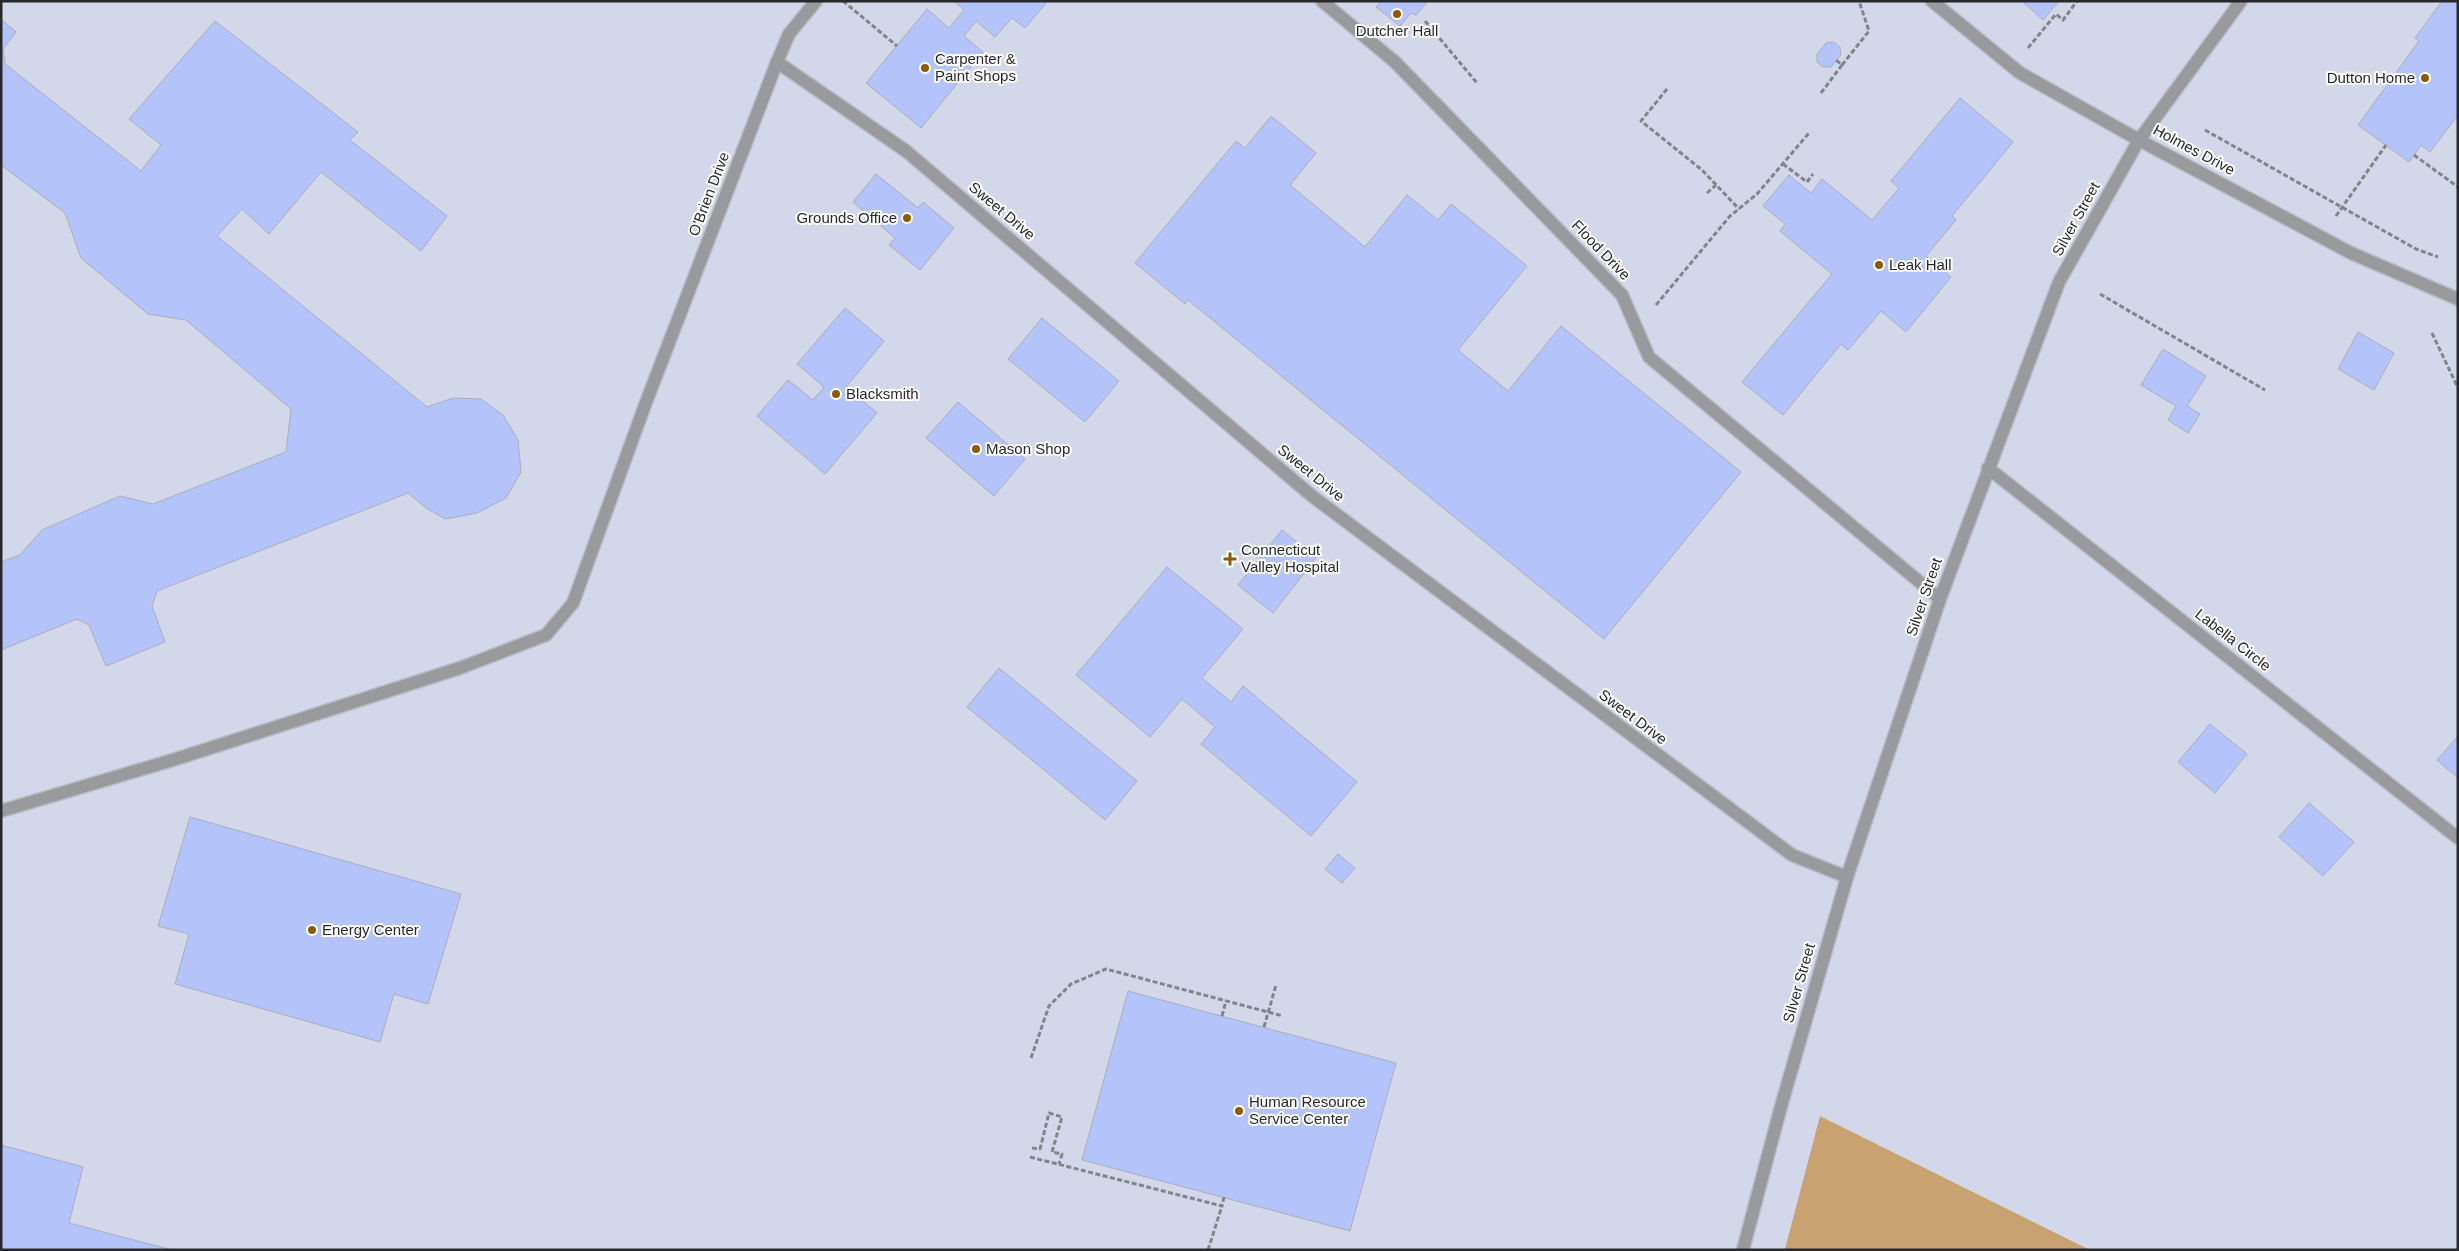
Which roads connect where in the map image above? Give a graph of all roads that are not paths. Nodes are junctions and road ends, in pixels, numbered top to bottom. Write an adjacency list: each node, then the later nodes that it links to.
1 (816, 1): 5 (street, O'Brien Drive)
2 (1322, 1): 9 (street, Flood Drive)
3 (1932, 1): 6 (street, Holmes Drive)
4 (2241, 1): 6 (street, Silver Street)
5 (777, 62): 10 (street, O'Brien Drive); 12 (street, Sweet Drive)
6 (2139, 140): 7 (street, Holmes Drive); 8 (street, Silver Street)
7 (2458, 299)
8 (1988, 468): 9 (street, Silver Street); 11 (street, Labella Circle)
9 (1940, 599): 12 (street, Silver Street)
10 (1, 811)
11 (2458, 838)
12 (1847, 877): 13 (street, Silver Street)
13 (1743, 1250)

